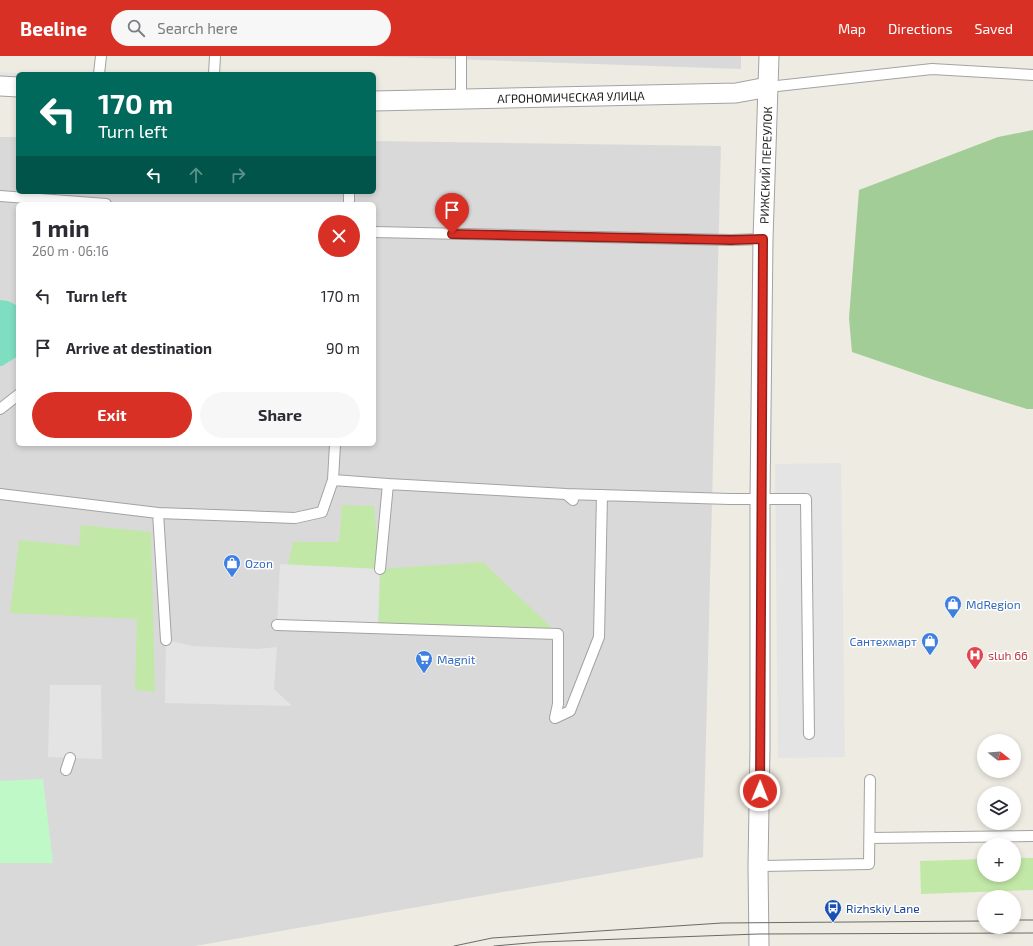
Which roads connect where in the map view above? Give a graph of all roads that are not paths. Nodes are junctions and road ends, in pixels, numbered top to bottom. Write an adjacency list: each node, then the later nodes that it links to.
1 (100, 56): 5 (lane)
2 (215, 56): 6 (lane)
3 (461, 56): 11 (lane)
4 (769, 56): 10 (street, РИЖСКИЙ ПЕРЕУЛОК)
5 (99, 72)
6 (214, 72)
7 (1033, 75): 10 (lane)
8 (0, 86): 9 (street)
9 (16, 87)
10 (768, 87): 11 (street, АГРОНОМИЧЕСКАЯ УЛИЦА); 16 (street, РИЖСКИЙ ПЕРЕУЛОК)
11 (461, 98): 12 (street, АГРОНОМИЧЕСКАЯ УЛИЦА)
12 (376, 101)
13 (0, 196): 14 (lane)
14 (80, 202)
15 (376, 232): 16 (lane)
16 (763, 239): 24 (street, РИЖСКИЙ ПЕРЕУЛОК)
17 (16, 397): 18 (lane)
18 (0, 409)
19 (335, 446): 20 (lane)
20 (333, 480): 21 (lane); 25 (lane)
21 (388, 484): 23 (lane); 26 (lane)
22 (0, 494): 25 (lane)
23 (602, 495): 24 (lane); 27 (lane)
24 (760, 499): 29 (lane); 35 (street, РИЖСКИЙ ПЕРЕУЛОК)
25 (158, 512): 28 (lane)
26 (380, 570)
27 (277, 625)
28 (166, 640)
29 (809, 734)
30 (70, 758): 31 (lane)
31 (66, 770)
32 (870, 780): 34 (lane)
33 (1033, 836): 34 (lane)
34 (870, 838): 35 (lane)
35 (758, 866): 36 (street, РИЖСКИЙ ПЕРЕУЛОК)
36 (759, 946)

